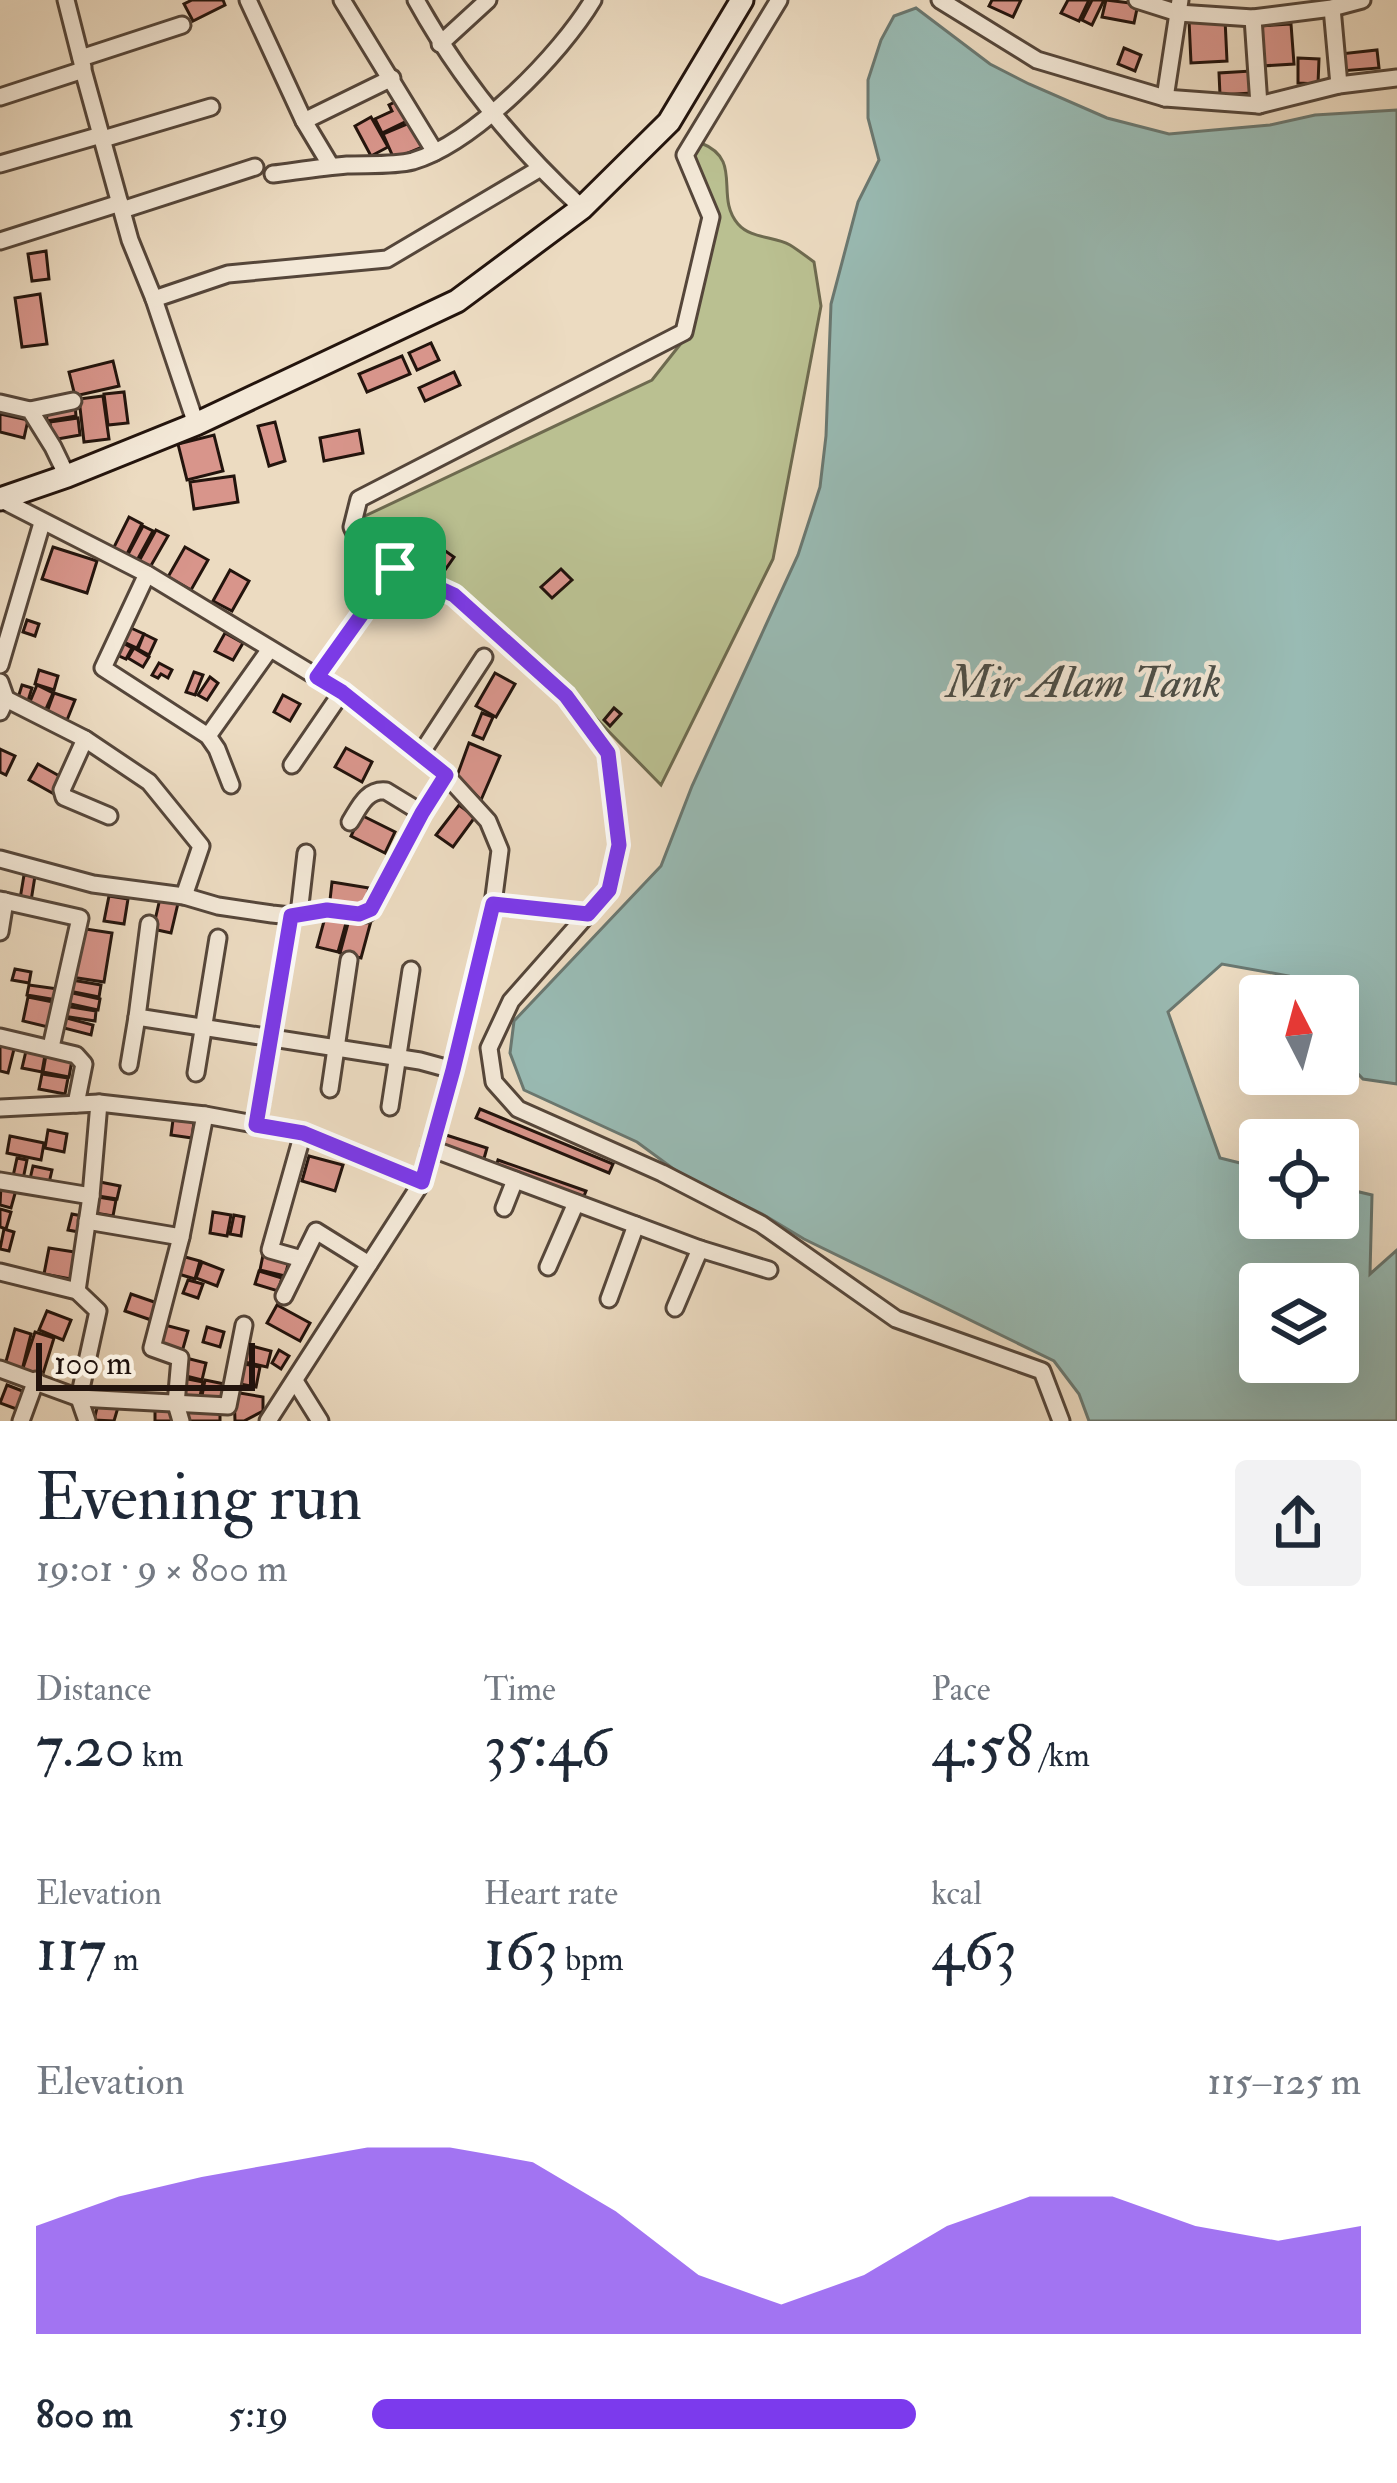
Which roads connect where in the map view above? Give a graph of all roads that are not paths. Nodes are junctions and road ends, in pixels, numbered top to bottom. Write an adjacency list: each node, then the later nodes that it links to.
1 (66, 0): 17 (street)
2 (248, 0): 26 (street)
3 (342, 0): 18 (street)
4 (416, 0): 16 (street)
5 (488, 0): 16 (street)
6 (593, 0): 25 (street)
7 (742, 0): 35 (main road)
8 (779, 0): 45 (street)
9 (940, 0): 22 (street)
10 (1138, 0): 12 (street)
11 (1361, 0): 13 (street)
12 (1179, 7): 14 (street); 22 (street)
13 (1332, 8): 14 (street); 20 (street)
14 (1253, 18): 23 (street)
15 (182, 25): 17 (street)
16 (440, 44): 25 (street)
17 (82, 64): 21 (street); 27 (street)
18 (392, 78): 26 (street); 28 (street)
19 (1397, 78): 20 (street)
20 (1339, 85): 23 (street)
21 (0, 97)
22 (1165, 98): 23 (street)
23 (1258, 105)
24 (211, 107): 27 (street)
25 (494, 113): 28 (street); 32 (street)
26 (304, 122): 30 (street)
27 (102, 137): 29 (street); 34 (street)
28 (436, 152): 30 (street)
29 (0, 164)
30 (332, 166): 33 (street)
31 (255, 167): 34 (street)
32 (539, 169): 35 (street); 37 (street)
33 (272, 174)
34 (121, 206): 36 (street); 37 (street)
35 (583, 208): 41 (main road)
36 (0, 241)
37 (154, 299): 41 (street)
38 (73, 401): 40 (street)
39 (0, 403): 40 (street)
40 (30, 410): 42 (street)
41 (196, 424): 42 (main road)
42 (67, 476): 43 (main road)
43 (0, 499): 44 (street)
44 (42, 523): 46 (street); 49 (street)
45 (395, 568): 50 (street); 68 (street)
46 (147, 574): 47 (street); 54 (street)
47 (270, 649): 50 (street); 54 (street)
48 (484, 657): 56 (street)
49 (0, 665)
50 (317, 677): 52 (street)
51 (0, 682): 53 (street)
52 (342, 692): 56 (street); 57 (street)
53 (3, 706): 55 (street)
54 (208, 736): 59 (street)
55 (85, 739): 61 (street); 65 (street)
56 (420, 754): 58 (street)
57 (292, 765)
58 (446, 775): 60 (street); 67 (street)
59 (230, 785)
60 (422, 813): 62 (street); 69 (street)
61 (109, 816)
62 (350, 822)
63 (306, 854): 69 (street)
64 (0, 859): 65 (street)
65 (184, 896): 69 (street)
66 (3, 901): 71 (street); 79 (street)
67 (493, 904): 68 (street); 83 (street)
68 (588, 914): 124 (street)
69 (295, 915): 77 (street)
70 (149, 924): 75 (street)
71 (0, 932)
72 (218, 938): 76 (street)
73 (349, 960): 80 (street)
74 (411, 970): 81 (street)
75 (137, 1016): 76 (street); 82 (street)
76 (204, 1026): 77 (street); 84 (street)
77 (271, 1036): 80 (street); 91 (street)
78 (0, 1037): 79 (street)
79 (51, 1047): 87 (street)
80 (336, 1048): 81 (street); 85 (street)
81 (398, 1058): 83 (street); 88 (street)
82 (129, 1065)
83 (453, 1070): 93 (street)
84 (196, 1073)
85 (329, 1089)
86 (99, 1103): 87 (street); 90 (street); 97 (street)
87 (76, 1104): 89 (street)
88 (390, 1107)
89 (0, 1108)
90 (205, 1115): 91 (street); 102 (street)
91 (256, 1125): 92 (street)
92 (303, 1133): 96 (street); 104 (street)
93 (430, 1148): 94 (street); 96 (street)
94 (514, 1180): 98 (street); 99 (street)
95 (0, 1181): 97 (street)
96 (422, 1182): 105 (street)
97 (91, 1196): 100 (street)
98 (576, 1203): 101 (street); 106 (street)
99 (504, 1208)
100 (87, 1221): 102 (street); 109 (street)
101 (636, 1226): 103 (street); 111 (street)
102 (181, 1237): 118 (street)
103 (700, 1250): 107 (street); 112 (street)
104 (302, 1259): 105 (street); 110 (street)
105 (369, 1264): 116 (street)
106 (548, 1267)
107 (769, 1270)
108 (0, 1272): 109 (street)
109 (77, 1291): 117 (street)
110 (284, 1296)
111 (609, 1299)
112 (675, 1308)
113 (244, 1325): 118 (street)
114 (0, 1369): 115 (street)
115 (36, 1380): 117 (street); 120 (street)
116 (295, 1381): 119 (street); 123 (street)
117 (80, 1397): 118 (street); 121 (street)
118 (176, 1404): 122 (street)
119 (265, 1420)
120 (21, 1421)
121 (87, 1421)
122 (182, 1421)
123 (320, 1421)
124 (1061, 1421)

